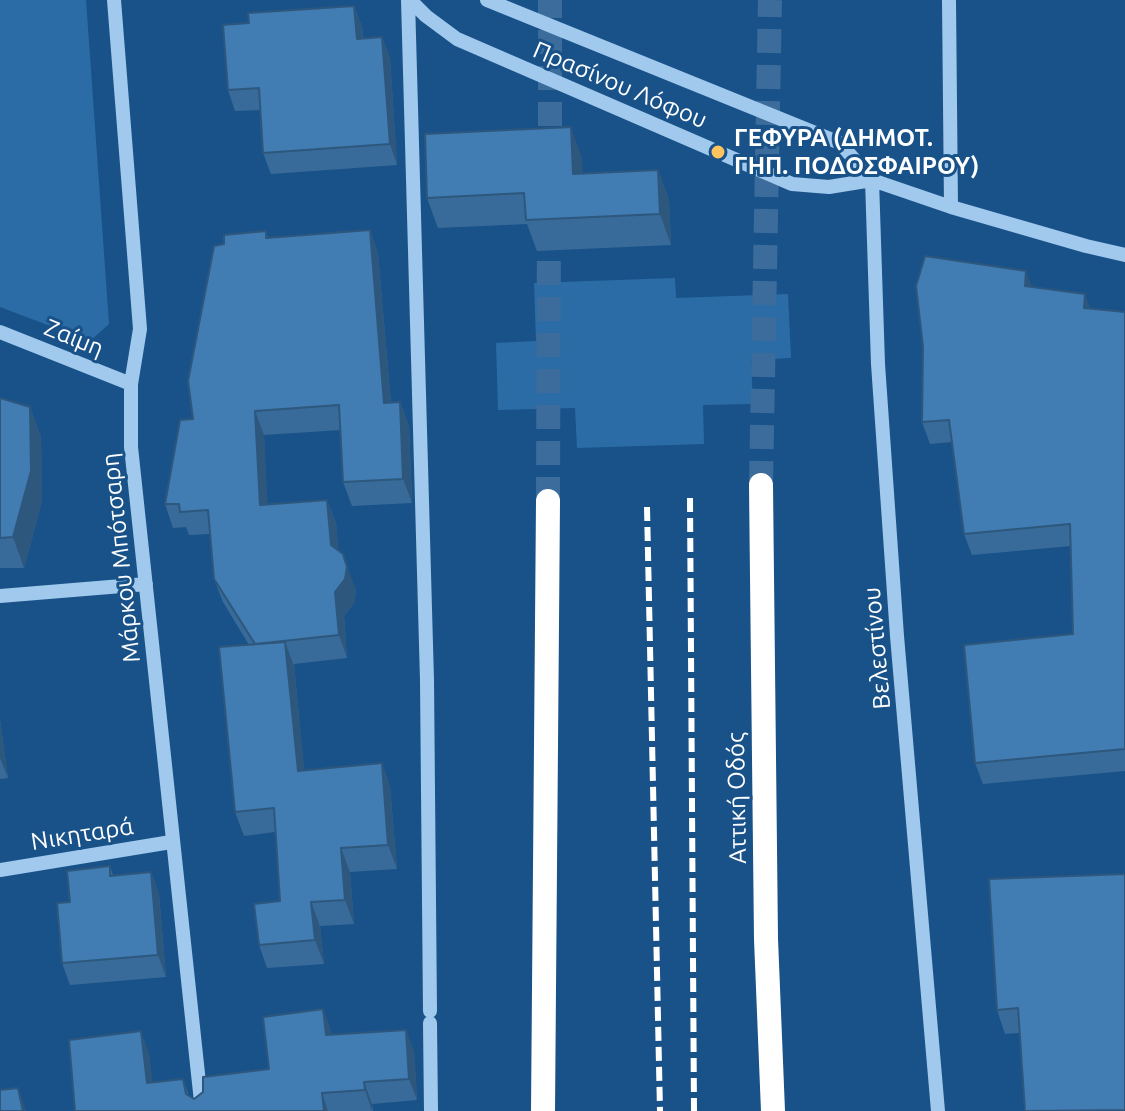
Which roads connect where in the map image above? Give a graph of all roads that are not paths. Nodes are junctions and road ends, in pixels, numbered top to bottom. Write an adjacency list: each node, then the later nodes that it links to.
1 (114, 0): 9 (street, Μάρκου Μπότσαρη)
2 (409, 0): 5 (street, Πρασίνου Λόφου); 17 (street)
3 (487, 0): 5 (street, Πρασίνου Λόφου)
4 (949, 0): 6 (street)
5 (872, 180): 6 (street, Πρασίνου Λόφου); 20 (street, Βελεστίνου)
6 (951, 207): 7 (street, Πρασίνου Λόφου)
7 (1125, 255)
8 (0, 332): 9 (street, Ζαίμη)
9 (131, 384): 12 (street, Μάρκου Μπότσαρη)
10 (761, 485): 19 (highway, Αττική Οδός)
11 (548, 501): 18 (highway)
12 (146, 584): 13 (street); 14 (street, Μάρκου Μπότσαρη)
13 (0, 596)
14 (171, 842): 15 (street, Νικηταρά); 16 (street, Μάρκου Μπότσαρη)
15 (0, 870)
16 (202, 1111)
17 (431, 1111)
18 (543, 1111)
19 (773, 1111)
20 (938, 1111)

